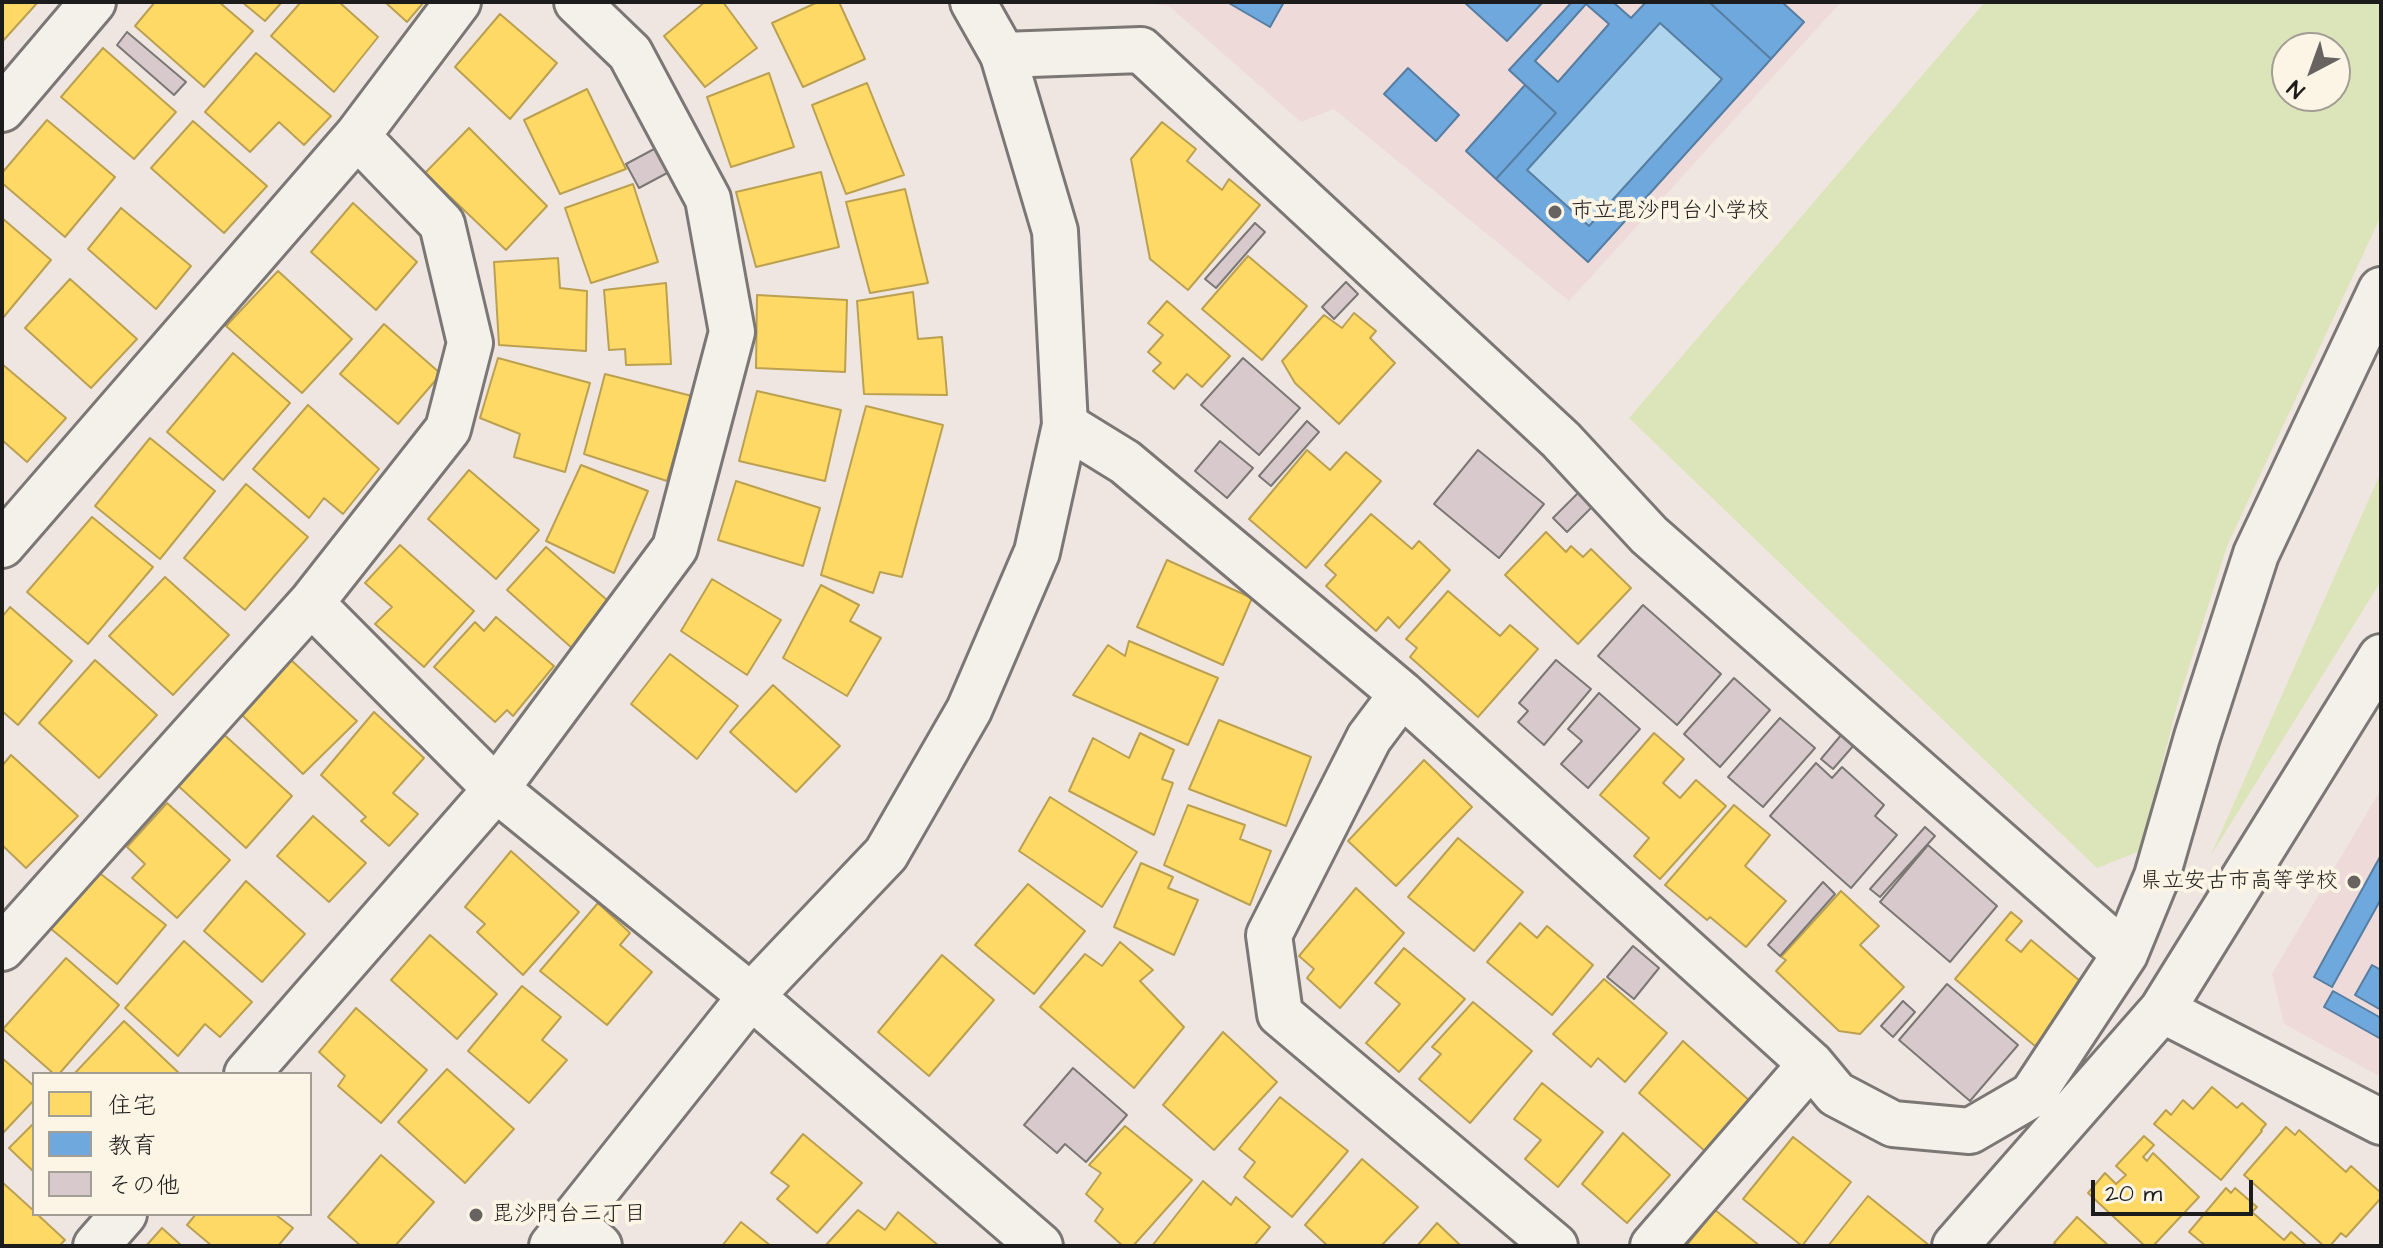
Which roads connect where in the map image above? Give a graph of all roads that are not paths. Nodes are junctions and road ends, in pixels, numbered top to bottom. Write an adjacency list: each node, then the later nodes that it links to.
1 (93, 2): 6 (street)
2 (458, 2): 7 (street)
3 (577, 2): 14 (street)
4 (973, 2): 5 (street)
5 (1003, 55): 9 (street); 16 (street)
6 (2, 109)
7 (357, 136): 10 (street); 11 (street)
8 (2381, 290): 16 (street)
9 (1065, 425): 13 (street); 17 (street)
10 (2, 545)
11 (311, 603): 14 (street); 15 (street)
12 (2381, 657): 18 (street)
13 (1402, 694): 19 (street); 26 (street)
14 (496, 789): 17 (street); 20 (street)
15 (2, 948)
16 (2125, 954): 19 (street)
17 (751, 996): 23 (street); 25 (street)
18 (2162, 1010): 21 (street); 28 (street)
19 (1811, 1064): 27 (street)
20 (249, 1072)
21 (2381, 1122)
22 (122, 1216): 24 (street)
23 (574, 1238)
24 (96, 1246)
25 (1040, 1246)
26 (1555, 1246)
27 (1653, 1246)
28 (1955, 1246)

